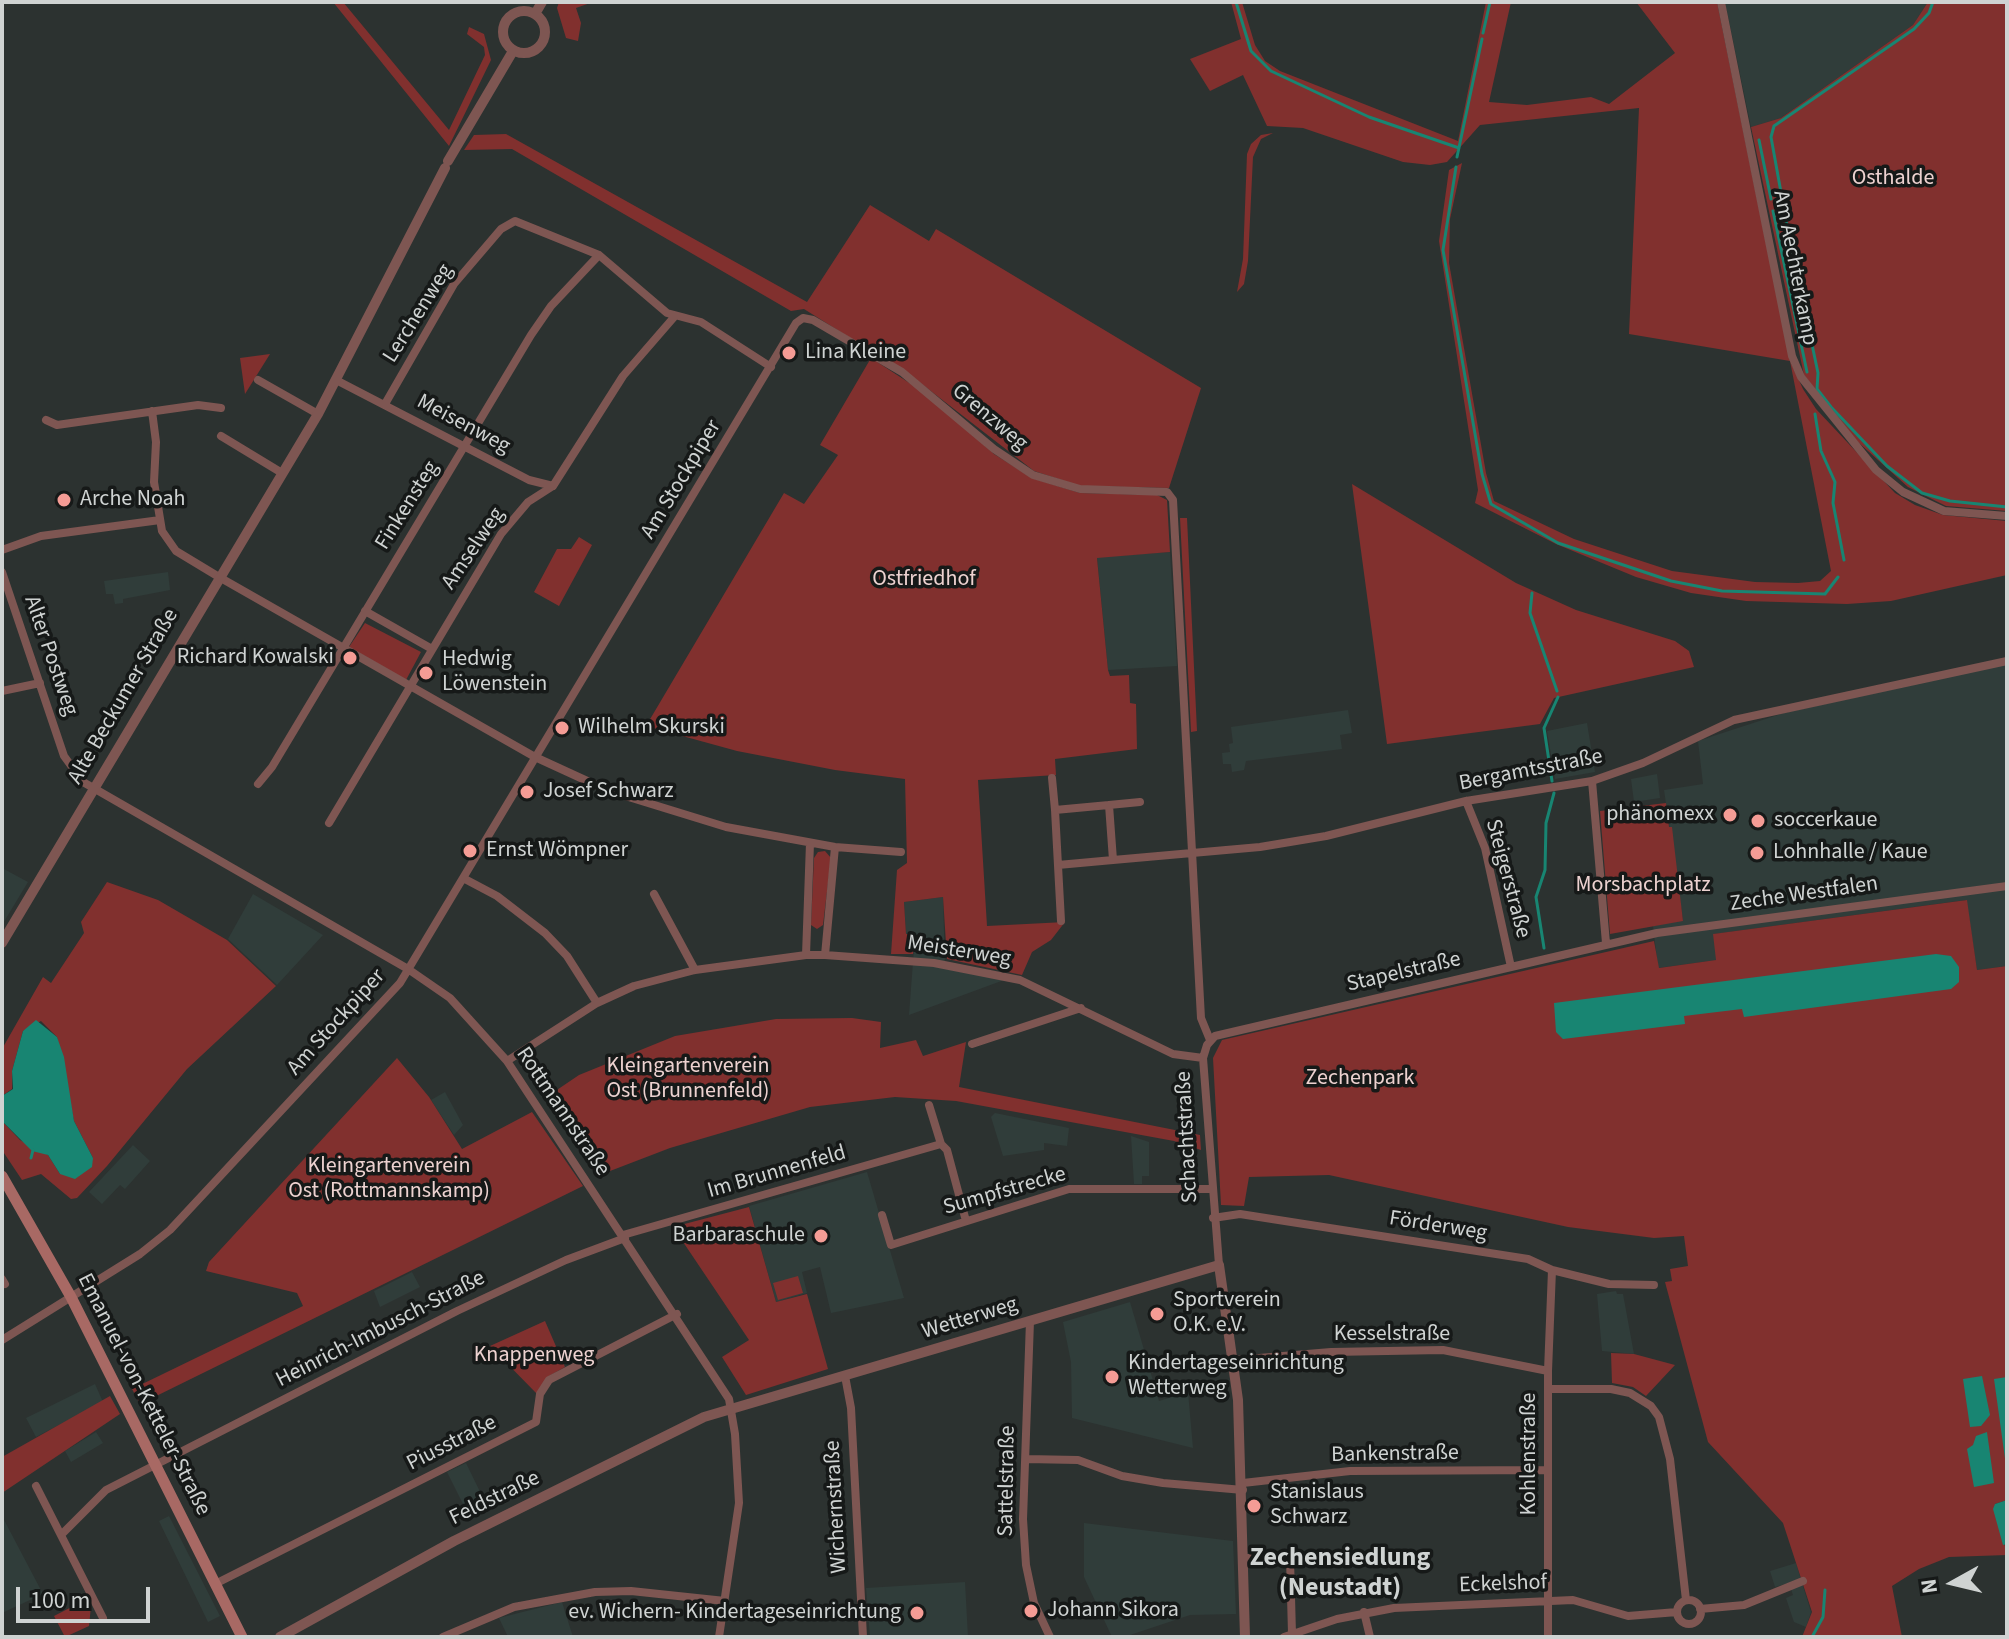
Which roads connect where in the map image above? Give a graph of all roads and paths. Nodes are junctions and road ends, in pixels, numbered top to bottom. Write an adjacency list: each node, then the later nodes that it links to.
1 (542, 2): 3 (street)
2 (1721, 2): 23 (street, Am Aechterkamp)
3 (535, 14): 4 (street); 4 (street)
4 (513, 51): 10 (street, Alte Beckumer Straße)
5 (599, 255): 6 (street, Lerchenweg); 11 (street, Lerchenweg); 17 (street, Finkensteg)
6 (675, 316): 8 (street, Lerchenweg); 20 (street, Amselweg)
7 (803, 318): 8 (street, Am Stockpiper); 21 (street, Grenzweg)
8 (771, 367): 35 (street, Am Stockpiper)
9 (258, 380): 14 (street)
10 (336, 380): 11 (street, Meisenweg); 14 (street, Alte Beckumer Straße)
11 (385, 404): 17 (street, Meisenweg)
12 (221, 408): 13 (street)
13 (152, 411): 15 (street); 24 (street)
14 (318, 414): 18 (street, Alte Beckumer Straße)
15 (46, 420)
16 (221, 436): 18 (street)
17 (466, 447): 19 (street, Meisenweg); 28 (street, Finkensteg)
18 (282, 473): 27 (street, Alte Beckumer Straße)
19 (529, 480): 20 (street, Meisenweg); 22 (street)
20 (553, 486): 22 (street, Amselweg)
21 (1170, 494): 48 (street, Schachtstraße)
22 (528, 502): 30 (street, Amselweg)
23 (2007, 516)
24 (160, 520): 25 (street); 27 (street)
25 (2, 550)
26 (2, 572): 32 (street, Alter Postweg)
27 (219, 577): 29 (street); 39 (street, Alte Beckumer Straße)
28 (365, 611): 29 (street, Finkensteg); 30 (street)
29 (342, 648): 33 (street); 38 (street, Finkensteg)
30 (432, 649): 33 (street, Amselweg)
31 (2007, 661): 37 (street, Bergamtsstraße)
32 (40, 683): 34 (street); 39 (street, Alter Postweg)
33 (409, 685): 35 (street); 44 (street, Amselweg)
34 (2, 691)
35 (535, 757): 45 (street); 51 (street, Am Stockpiper)
36 (1052, 778): 43 (street)
37 (1592, 781): 40 (street, Bergamtsstraße); 56 (street)
38 (258, 784)
39 (93, 789): 55 (street, Alte Beckumer Straße); 60 (street, Rottmannstraße)
40 (1466, 801): 48 (street, Bergamtsstraße); 59 (street, Steigerstraße)
41 (1140, 802): 42 (street)
42 (1109, 805): 43 (street); 49 (street)
43 (1055, 810): 50 (street)
44 (329, 823)
45 (810, 843): 46 (street); 57 (street)
46 (835, 847): 47 (street); 58 (street)
47 (901, 852)
48 (1193, 855): 49 (street, Bergamtsstraße); 64 (street, Schachtstraße)
49 (1113, 860): 50 (street, Bergamtsstraße)
50 (1058, 865): 54 (street)
51 (463, 878): 60 (street, Am Stockpiper); 62 (street)
52 (2007, 886): 56 (street, Zeche Westfalen)
53 (654, 894): 61 (street)
54 (1061, 921)
55 (2, 943)
56 (1606, 943): 59 (street, Stapelstraße)
57 (806, 955): 58 (street, Meisterweg); 61 (street, Meisterweg)
58 (825, 955): 63 (street, Meisterweg)
59 (1511, 967): 64 (street, Stapelstraße)
60 (408, 969): 67 (street, Rottmannstraße); 79 (street, Am Stockpiper)
61 (695, 970): 62 (street, Meisterweg)
62 (597, 1003): 67 (street, Meisterweg)
63 (1081, 1008): 65 (street); 66 (street, Meisterweg)
64 (1210, 1040): 66 (street, Schachtstraße)
65 (972, 1044)
66 (1203, 1058): 71 (street, Schachtstraße)
67 (507, 1061): 75 (street, Rottmannstraße)
68 (929, 1105): 69 (street)
69 (941, 1144): 74 (street); 75 (street, Im Brunnenfeld)
70 (2, 1176): 79 (main road, Emanuel-von-Ketteler-Straße)
71 (1211, 1189): 73 (street, Schachtstraße); 74 (street, Sumpfstrecke)
72 (882, 1215): 74 (street, Sumpfstrecke)
73 (1213, 1218): 76 (street, Schachtstraße); 77 (street, Förderweg)
74 (966, 1221)
75 (624, 1236): 80 (street, Rottmannstraße); 89 (street, Heinrich-Imbusch-Straße)
76 (1219, 1265): 81 (street, Wetterweg); 83 (street, Schachtstraße)
77 (1552, 1270): 78 (street, Förderweg); 84 (street, Kohlenstraße)
78 (1654, 1285)
79 (71, 1297): 82 (street, Am Stockpiper); 89 (main road, Emanuel-von-Ketteler-Straße)
80 (677, 1314): 87 (street, Rottmannstraße); 96 (street, Piusstraße)
81 (1030, 1321): 85 (street, Wetterweg); 88 (street, Sattelstraße)
82 (2, 1340)
83 (1235, 1360): 84 (street, Kesselstraße); 92 (street, Schachtstraße)
84 (1548, 1371): 86 (street, Kohlenstraße)
85 (845, 1376): 87 (street, Wetterweg); 110 (street, Wichernstraße)
86 (1548, 1389): 90 (street, Kohlenstraße); 97 (street)
87 (732, 1408): 98 (street, Rottmannstraße); 107 (street, Feldstraße)
88 (1026, 1459): 92 (street, Bankenstraße); 111 (street, Sattelstraße)
89 (156, 1464): 93 (street, Heinrich-Imbusch-Straße); 96 (main road, Emanuel-von-Ketteler-Straße)
90 (1548, 1470): 92 (street, Bankenstraße); 99 (street, Kohlenstraße)
91 (36, 1486): 93 (street)
92 (1243, 1486): 94 (street, Schachtstraße)
93 (62, 1534): 103 (street)
94 (1245, 1558): 105 (street); 112 (street, Schachtstraße)
95 (1803, 1581): 100 (street)
96 (215, 1584): 106 (main road, Emanuel-von-Ketteler-Straße)
97 (1686, 1600): 100 (street); 102 (street)
98 (725, 1601): 108 (street); 109 (street, Rottmannstraße)
99 (1550, 1601): 101 (street, Eckelshof); 102 (street, Eckelshof); 114 (street, Kohlenstraße)
100 (1700, 1609): 104 (street)
101 (1364, 1612): 105 (street, Eckelshof); 113 (street)
102 (1677, 1612): 104 (street)
103 (103, 1618)
104 (1690, 1624): 115 (street)
105 (1288, 1636)
106 (242, 1637)
107 (280, 1637)
108 (443, 1637)
109 (719, 1637)
110 (863, 1637)
111 (1050, 1637)
112 (1245, 1637)
113 (1370, 1637)
114 (1548, 1637)
115 (1691, 1637)

